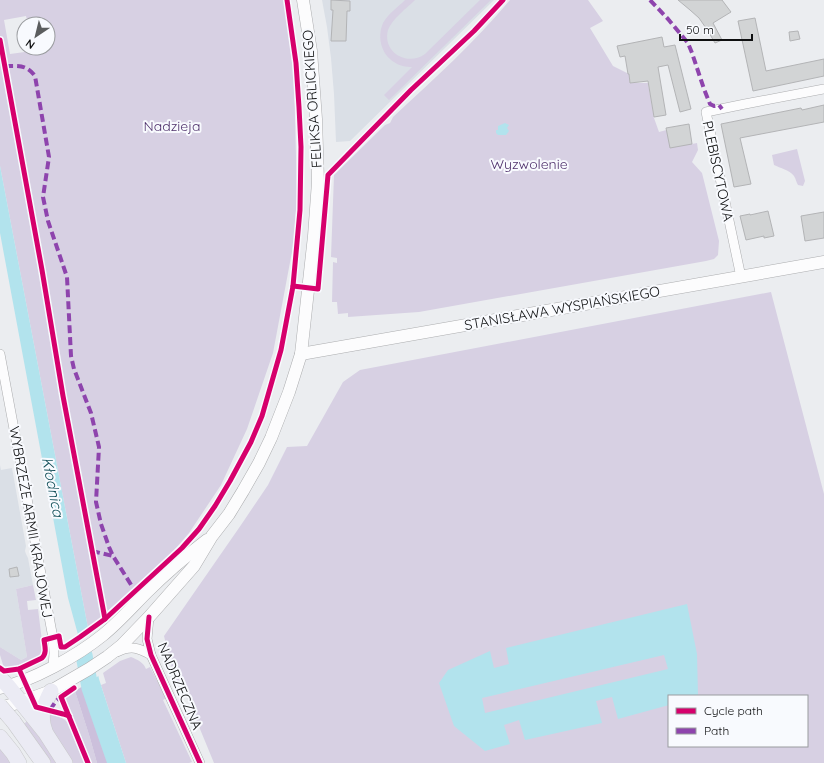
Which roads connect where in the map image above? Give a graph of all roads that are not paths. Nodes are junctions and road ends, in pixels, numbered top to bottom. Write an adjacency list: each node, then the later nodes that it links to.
1 (303, 0): 6 (street, FELIKSA ORLICKIEGO)
2 (824, 89): 4 (street, PLEBISCYTOWA)
3 (824, 262): 4 (street, STANISŁAWA WYSPIAŃSKIEGO)
4 (741, 277): 6 (street, STANISŁAWA WYSPIAŃSKIEGO)
5 (0, 354): 11 (street, WYBRZEŻE ARMII KRAJOWEJ)
6 (300, 354): 7 (street, FELIKSA ORLICKIEGO)
7 (212, 536): 8 (street, FELIKSA ORLICKIEGO); 11 (street, FELIKSA ORLICKIEGO)
8 (149, 617): 9 (street, NADRZECZNA); 10 (street, FELIKSA ORLICKIEGO)
9 (151, 655): 10 (street); 21 (street, NADRZECZNA)
10 (107, 657): 13 (street, FELIKSA ORLICKIEGO)
11 (53, 666): 12 (street, FELIKSA ORLICKIEGO)
12 (3, 684): 14 (main road)
13 (51, 691): 14 (street, FELIKSA ORLICKIEGO); 16 (main road)
14 (21, 702): 15 (street, FELIKSA ORLICKIEGO); 16 (main road)
15 (0, 707): 19 (main road, bridge)
16 (45, 732): 20 (main road)
17 (0, 737): 18 (main road)
18 (19, 763)
19 (43, 763)
20 (65, 763)
21 (200, 763)

